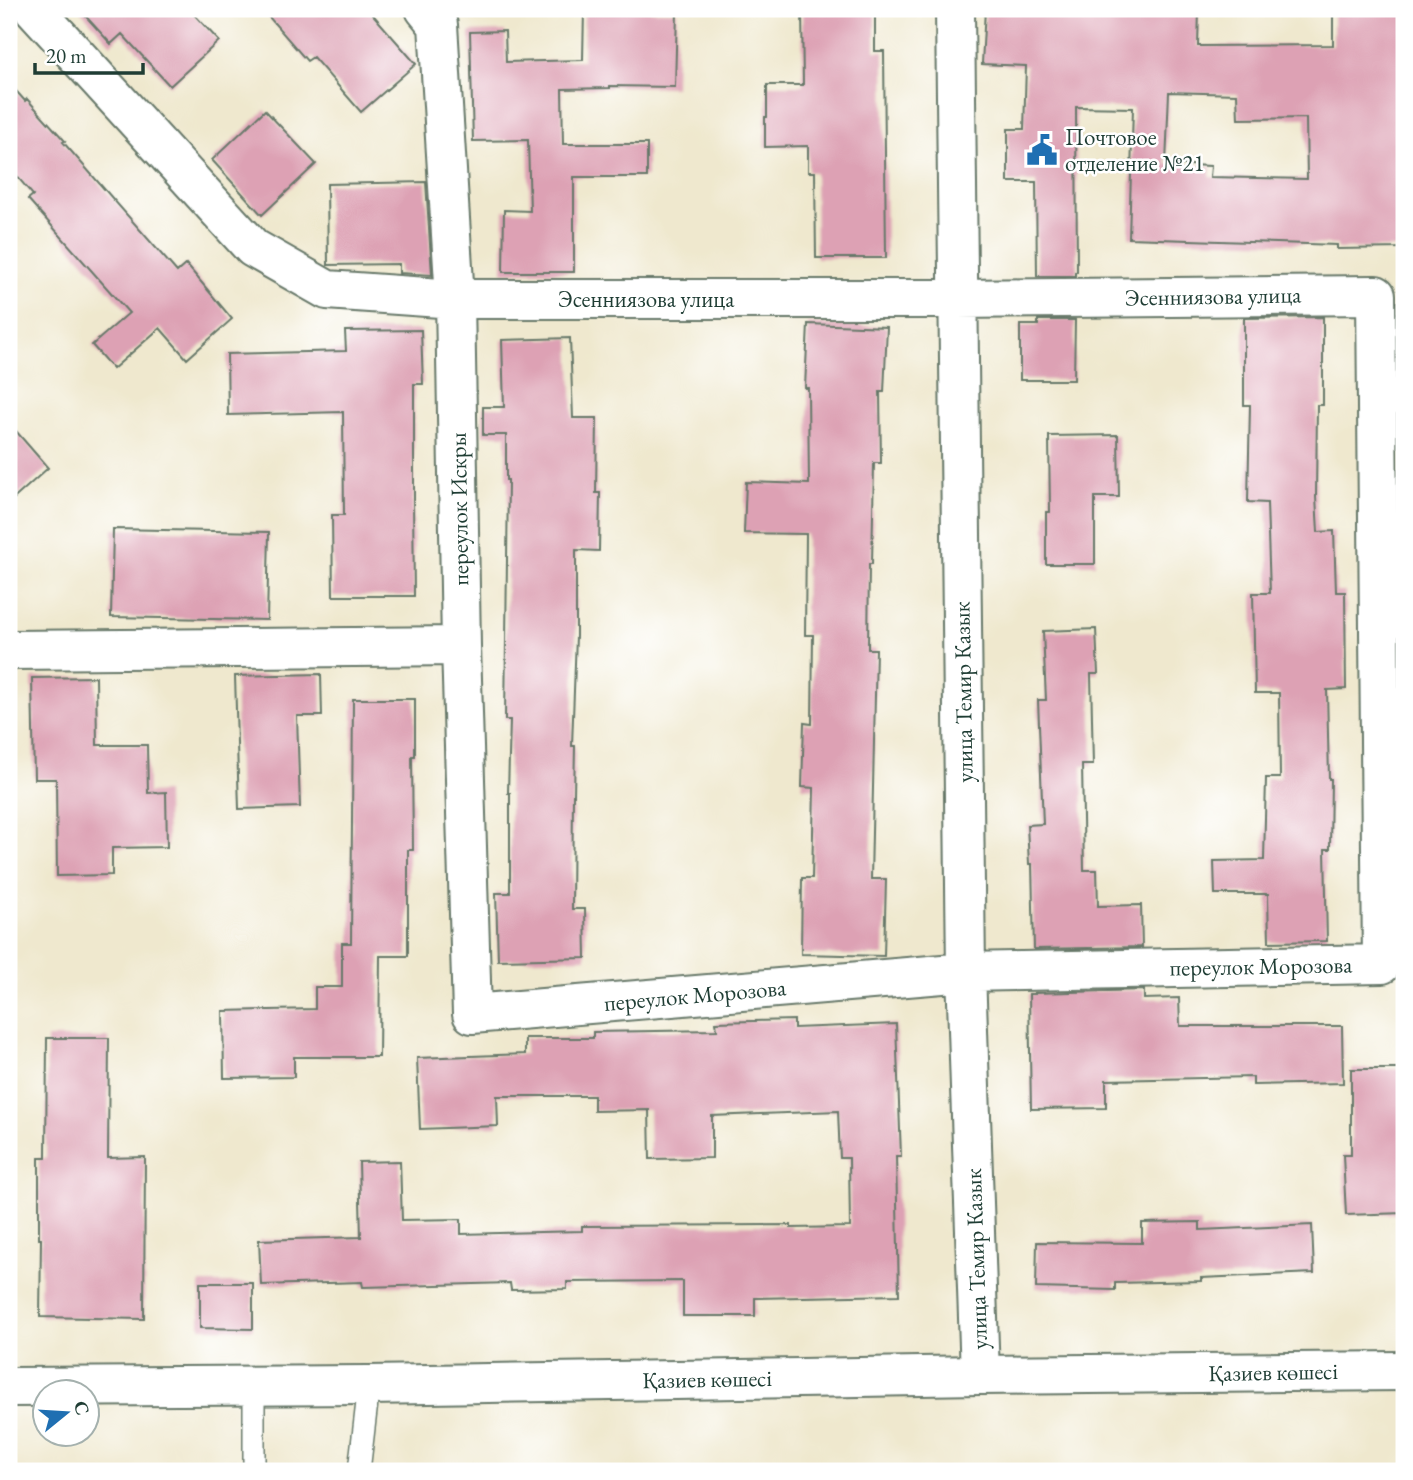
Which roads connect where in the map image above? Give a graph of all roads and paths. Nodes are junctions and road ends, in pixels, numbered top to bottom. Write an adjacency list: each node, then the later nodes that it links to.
1 (34, 9): 5 (street, Эсенниязова улица)
2 (425, 9): 5 (street, переулок Искры)
3 (955, 9): 6 (street, улица Темир Казык)
4 (1376, 295): 6 (street, Эсенниязова улица); 9 (street, переулок Морозова)
5 (455, 299): 6 (street, Эсенниязова улица); 7 (street, переулок Искры)
6 (958, 299): 9 (street, улица Темир Казык)
7 (461, 646): 8 (street); 10 (street, переулок Искры)
8 (9, 650)
9 (966, 972): 10 (street, переулок Морозова); 12 (street, улица Темир Казык)
10 (472, 1014)
11 (1404, 1371): 12 (street, Қазиев көшесі)
12 (980, 1375): 14 (street, Қазиев көшесі)
13 (254, 1385): 14 (street, Қазиев көшесі); 15 (street, Қазиев көшесі); 16 (lane)
14 (369, 1385): 17 (lane)
15 (9, 1387)
16 (254, 1471)
17 (359, 1471)

